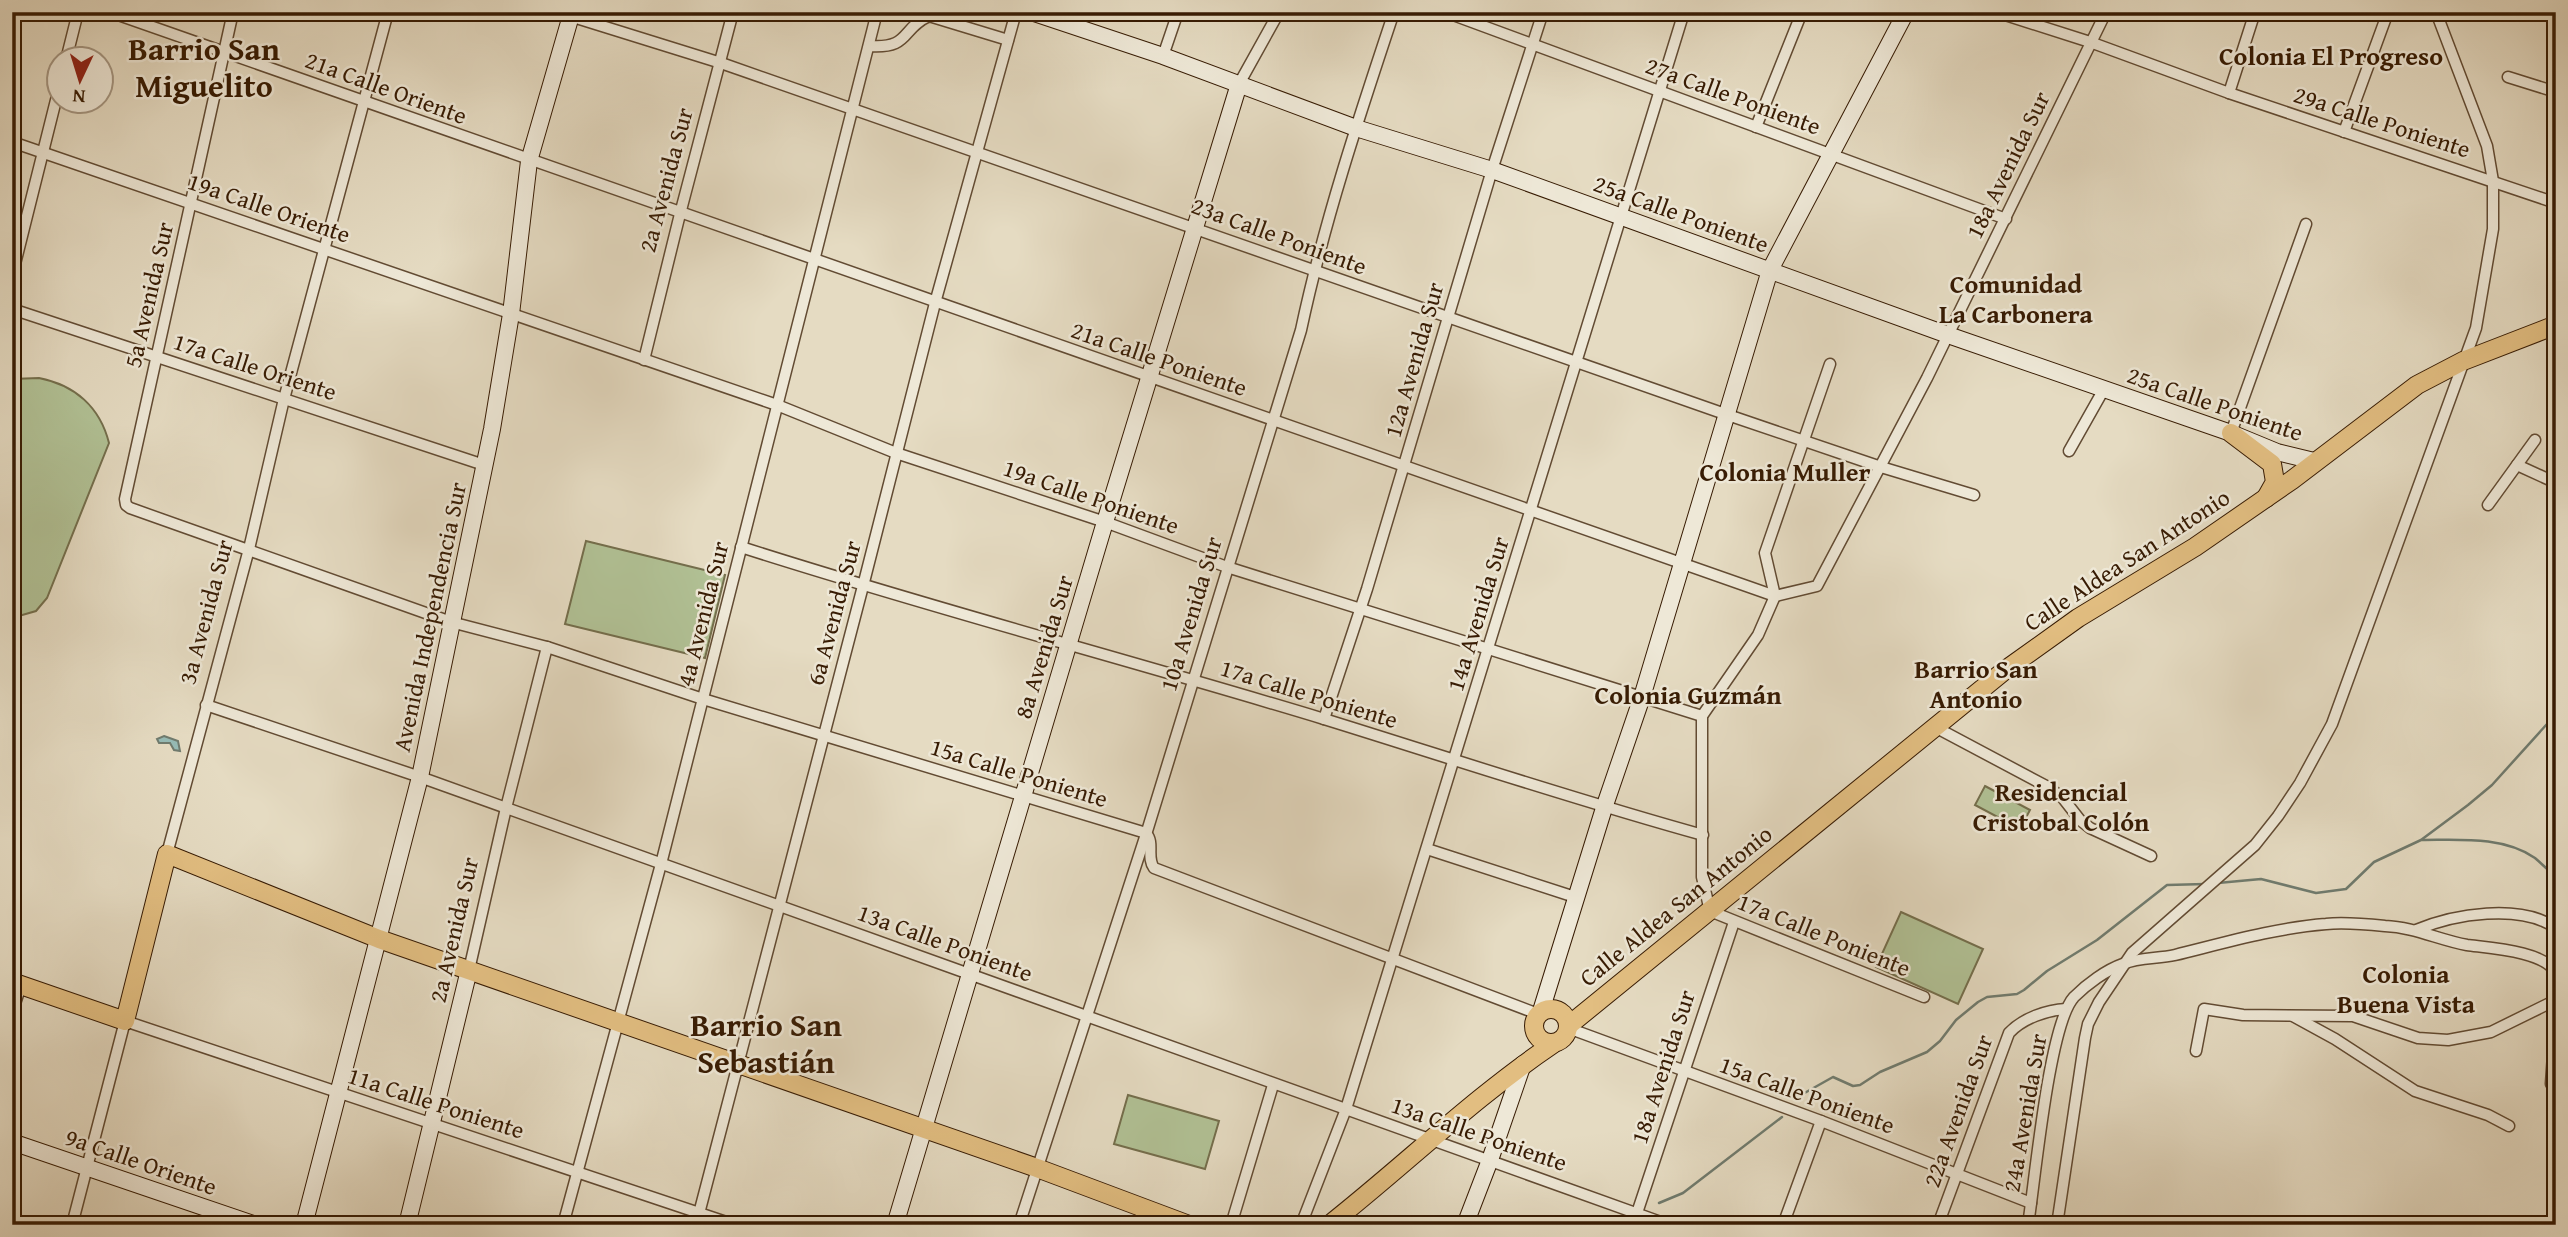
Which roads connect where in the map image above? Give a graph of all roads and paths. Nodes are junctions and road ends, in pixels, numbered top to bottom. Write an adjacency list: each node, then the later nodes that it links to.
1 (78, 12): 26 (street)
2 (110, 12): 28 (street, 21a Calle Oriente)
3 (233, 12): 28 (street, 5a Avenida Sur)
4 (388, 12): 36 (street, 3a Avenida Sur)
5 (733, 12): 30 (street, 2a Avenida Sur)
6 (877, 12): 27 (street, 4a Avenida Sur)
7 (1016, 12): 23 (street, 6a Avenida Sur)
8 (1031, 12): 29 (street, 25a Calle Poniente)
9 (1178, 12): 29 (street)
10 (1279, 12): 32 (street)
11 (1394, 12): 40 (street, 10a Avenida Sur)
12 (1445, 12): 25 (street, 27a Calle Poniente)
13 (1543, 12): 25 (street, 12a Avenida Sur)
14 (1684, 12): 33 (street, 14a Avenida Sur)
15 (1802, 12): 39 (street)
16 (1906, 12): 45 (street)
17 (1996, 12): 24 (street, 29a Calle Poniente)
18 (2106, 12): 24 (street, 18a Avenida Sur)
19 (2255, 12): 35 (street)
20 (2435, 12): 48 (street)
21 (2384, 13): 41 (street)
22 (566, 14): 30 (street, 23a Calle Poniente); 46 (street, Avenida Independencia Sur)
23 (1008, 40): 27 (street); 44 (street, 6a Avenida Sur)
24 (2090, 42): 35 (street, 29a Calle Poniente); 53 (street, 18a Avenida Sur)
25 (1533, 45): 33 (street, 27a Calle Poniente); 47 (street, 12a Avenida Sur)
26 (70, 46)
27 (869, 46): 37 (street, 4a Avenida Sur)
28 (224, 52): 36 (street, 21a Calle Oriente); 50 (street, 5a Avenida Sur)
29 (1163, 56): 32 (street, 25a Calle Poniente)
30 (721, 63): 37 (street, 23a Calle Poniente); 51 (street, 2a Avenida Sur)
31 (2508, 77): 34 (street)
32 (1238, 84): 40 (street, 25a Calle Poniente); 55 (street, 8a Avenida Sur)
33 (1660, 92): 39 (street, 27a Calle Poniente); 52 (street, 14a Avenida Sur)
34 (2556, 92)
35 (2229, 93): 41 (street, 29a Calle Poniente)
36 (363, 102): 46 (street, 21a Calle Oriente); 56 (street, 3a Avenida Sur)
37 (853, 109): 44 (street, 23a Calle Poniente); 57 (street, 4a Avenida Sur)
38 (52, 116): 43 (street)
39 (1756, 127): 45 (street, 27a Calle Poniente)
40 (1356, 128): 47 (street, 25a Calle Poniente); 59 (street, 10a Avenida Sur)
41 (2344, 132): 48 (street, 29a Calle Poniente)
42 (12, 142): 43 (street, 19a Calle Oriente)
43 (43, 152): 50 (street, 19a Calle Oriente); 60 (street)
44 (976, 152): 55 (street, 23a Calle Poniente); 61 (street, 6a Avenida Sur)
45 (1831, 155): 53 (street, 27a Calle Poniente); 58 (street)
46 (529, 161): 51 (street, 21a Calle Poniente); 63 (street, Avenida Independencia Sur)
47 (1492, 170): 52 (street, 25a Calle Poniente); 64 (street, 12a Avenida Sur)
48 (2493, 181): 49 (street, 29a Calle Poniente); 69 (street)
49 (2556, 203)
50 (192, 204): 56 (street, 19a Calle Oriente); 67 (street, 5a Avenida Sur)
51 (680, 214): 57 (street, 21a Calle Poniente); 68 (street, 2a Avenida Sur)
52 (1622, 217): 58 (street, 25a Calle Poniente); 70 (street, 14a Avenida Sur)
53 (2006, 219): 66 (street, 18a Avenida Sur)
54 (2306, 224): 78 (street)
55 (1194, 228): 59 (street, 23a Calle Poniente); 72 (street, 8a Avenida Sur)
56 (324, 250): 63 (street, 19a Calle Oriente); 74 (street, 3a Avenida Sur)
57 (814, 261): 61 (street, 21a Calle Poniente); 75 (street, 4a Avenida Sur)
58 (1770, 270): 66 (street, 25a Calle Poniente); 76 (street)
59 (1313, 271): 64 (street, 23a Calle Poniente); 77 (street, 10a Avenida Sur)
60 (12, 276)
61 (935, 303): 72 (street, 21a Calle Poniente); 82 (street, 6a Avenida Sur)
62 (12, 309): 67 (street, 17a Calle Oriente)
63 (511, 314): 68 (street, 19a Calle Poniente); 84 (street, Avenida Independencia Sur)
64 (1448, 317): 70 (street, 23a Calle Poniente); 86 (street, 12a Avenida Sur)
65 (2556, 325): 69 (main road, Calle Aldea San Antonio)
66 (1948, 335): 73 (street, 25a Calle Poniente); 87 (street, 18a Avenida Sur)
67 (156, 357): 74 (street, 17a Calle Oriente); 91 (street, 5a Avenida Sur)
68 (644, 360): 75 (street, 19a Calle Poniente)
69 (2463, 361): 83 (main road, Calle Aldea San Antonio); 133 (street)
70 (1577, 362): 76 (street, 23a Calle Poniente); 93 (street, 14a Avenida Sur)
71 (1830, 364): 80 (street)
72 (1149, 377): 77 (street, 21a Calle Poniente); 94 (street, 8a Avenida Sur)
73 (2104, 389): 78 (street, 25a Calle Poniente); 81 (street)
74 (284, 399): 84 (street, 17a Calle Oriente); 96 (street, 3a Avenida Sur)
75 (777, 405): 82 (street, 19a Calle Poniente); 95 (street, 4a Avenida Sur)
76 (1725, 414): 80 (street, 23a Calle Poniente); 97 (street)
77 (1273, 421): 86 (street, 21a Calle Poniente); 98 (street, 10a Avenida Sur)
78 (2231, 433): 83 (street, 25a Calle Poniente); 90 (main road)
79 (2535, 440): 85 (street)
80 (1804, 441): 87 (street, 23a Calle Poniente); 100 (street)
81 (2068, 451)
82 (896, 453): 94 (street, 19a Calle Poniente); 99 (street, 6a Avenida Sur)
83 (2314, 461): 90 (main road, Calle Aldea San Antonio)
84 (484, 465): 102 (street, Avenida Independencia Sur)
85 (2517, 465): 88 (street); 92 (street)
86 (1404, 466): 93 (street, 21a Calle Poniente); 101 (street, 12a Avenida Sur)
87 (1881, 467): 89 (street, 23a Calle Poniente); 100 (street, 18a Avenida Sur)
88 (2555, 481)
89 (1974, 495)
90 (2266, 498): 112 (main road, Calle Aldea San Antonio)
91 (126, 505): 96 (street, 15a Calle Poniente)
92 (2488, 505)
93 (1532, 510): 97 (street, 21a Calle Poniente); 105 (street, 14a Avenida Sur)
94 (1105, 522): 98 (street, 19a Calle Poniente); 103 (street, 8a Avenida Sur)
95 (741, 547): 99 (street, 17a Calle Poniente); 108 (street, 4a Avenida Sur)
96 (249, 549): 102 (street, 15a Calle Poniente); 109 (street, 3a Avenida Sur)
97 (1681, 564): 100 (street, 21a Calle Poniente); 107 (street)
98 (1227, 567): 101 (street, 19a Calle Poniente); 106 (street, 10a Avenida Sur)
99 (863, 586): 103 (street, 17a Calle Poniente); 113 (street, 6a Avenida Sur)
100 (1775, 596): 110 (street)
101 (1361, 609): 105 (street, 19a Calle Poniente); 111 (street, 12a Avenida Sur)
102 (451, 622): 104 (street, 15a Calle Poniente); 115 (street, Avenida Independencia Sur)
103 (1069, 644): 106 (street, 17a Calle Poniente); 116 (street, 8a Avenida Sur)
104 (547, 647): 108 (street, 15a Calle Poniente); 117 (street, 2a Avenida Sur)
105 (1489, 649): 107 (street, 19a Calle Poniente); 114 (street, 14a Avenida Sur)
106 (1192, 681): 111 (street, 17a Calle Poniente); 119 (street, 10a Avenida Sur)
107 (1642, 697): 110 (street, 19a Calle Poniente); 118 (street)
108 (703, 699): 113 (street, 15a Calle Poniente); 124 (street, 4a Avenida Sur)
109 (206, 705): 115 (street, 13a Calle Poniente); 122 (street, 3a Avenida Sur)
110 (1702, 716): 120 (street)
111 (1324, 719): 114 (street, 17a Calle Poniente)
112 (1936, 727): 123 (street); 127 (main road, Calle Aldea San Antonio)
113 (823, 736): 116 (street, 15a Calle Poniente); 126 (street, 6a Avenida Sur)
114 (1455, 761): 118 (street, 17a Calle Poniente); 121 (street, 14a Avenida Sur)
115 (420, 777): 117 (street, 13a Calle Poniente); 131 (street, Avenida Independencia Sur)
116 (1023, 796): 119 (street, 15a Calle Poniente); 136 (street, 8a Avenida Sur)
117 (506, 808): 124 (street, 13a Calle Poniente); 134 (street, 2a Avenida Sur)
118 (1604, 808): 120 (street, 17a Calle Poniente); 125 (street)
119 (1146, 833): 132 (street, 15a Calle Poniente); 144 (street, 10a Avenida Sur)
120 (1703, 835): 127 (street)
121 (1427, 849): 125 (street); 132 (street, 14a Avenida Sur)
122 (167, 854): 131 (main road); 146 (main road, 3a Avenida Sur)
123 (2151, 856)
124 (661, 864): 126 (street, 13a Calle Poniente); 147 (street, 4a Avenida Sur)
125 (1578, 898): 145 (street)
126 (779, 906): 136 (street, 13a Calle Poniente); 150 (street, 6a Avenida Sur)
127 (1710, 911): 128 (street, 17a Calle Poniente); 145 (main road, Calle Aldea San Antonio)
128 (1734, 922): 138 (street, 17a Calle Poniente); 151 (street, 18a Avenida Sur)
129 (2556, 928): 130 (street)
130 (2416, 930): 133 (street); 135 (street)
131 (379, 939): 134 (main road); 154 (street, Avenida Independencia Sur)
132 (1393, 959): 145 (street, 15a Calle Poniente); 155 (street, 14a Avenida Sur)
133 (2124, 963): 140 (street); 189 (street)
134 (468, 970): 147 (main road); 157 (street, 2a Avenida Sur)
135 (2555, 971)
136 (970, 974): 144 (street, 13a Calle Poniente); 159 (street, 8a Avenida Sur)
137 (17, 983): 142 (street); 146 (main road)
138 (1924, 997)
139 (2556, 1000): 143 (street)
140 (2067, 1009): 166 (street, 22a Avenida Sur); 167 (street, 24a Avenida Sur)
141 (2556, 1010): 152 (street)
142 (12, 1013)
143 (2291, 1015): 148 (street); 158 (street)
144 (1086, 1016): 153 (street, 13a Calle Poniente); 164 (street, 10a Avenida Sur)
145 (1552, 1016): 149 (main road); 149 (main road); 151 (street, 15a Calle Poniente)
146 (125, 1021): 154 (street, 11a Calle Poniente); 163 (street, 3a Avenida Sur)
147 (618, 1023): 150 (main road); 165 (street, 4a Avenida Sur)
148 (2196, 1051)
149 (1523, 1064): 160 (main road); 162 (street)
150 (737, 1065): 159 (main road); 168 (street, 6a Avenida Sur)
151 (1683, 1072): 156 (street, 15a Calle Poniente); 170 (street, 18a Avenida Sur)
152 (2551, 1084)
153 (1273, 1085): 155 (street, 13a Calle Poniente); 181 (street)
154 (338, 1093): 157 (street, 11a Calle Poniente); 173 (street, Avenida Independencia Sur)
155 (1346, 1110): 160 (street, 13a Calle Poniente); 182 (street, 14a Avenida Sur)
156 (1821, 1121): 166 (street, 15a Calle Poniente); 186 (street)
157 (433, 1124): 165 (street, 11a Calle Poniente); 174 (street, 2a Avenida Sur)
158 (2509, 1126)
159 (923, 1130): 164 (main road); 178 (street, 8a Avenida Sur)
160 (1429, 1139): 162 (street, 13a Calle Poniente); 183 (main road)
161 (12, 1142): 163 (street, 9a Calle Oriente)
162 (1490, 1160): 170 (street, 13a Calle Poniente); 184 (street)
163 (87, 1168): 171 (street, 3a Avenida Sur); 172 (street, 9a Calle Oriente)
164 (1037, 1168): 169 (main road); 179 (street, 10a Avenida Sur)
165 (577, 1172): 168 (street, 11a Calle Poniente); 175 (street, 4a Avenida Sur)
166 (1957, 1175): 167 (street, 15a Calle Poniente); 187 (street, 22a Avenida Sur)
167 (2031, 1203): 188 (street, 24a Avenida Sur)
168 (699, 1213): 176 (street, 6a Avenida Sur); 177 (street, 11a Calle Poniente)
169 (1143, 1217): 180 (main road)
170 (1635, 1219): 185 (street, 13a Calle Poniente)
171 (72, 1225)
172 (256, 1225)
173 (304, 1225)
174 (407, 1225)
175 (563, 1225)
176 (696, 1225)
177 (735, 1225)
178 (895, 1225)
179 (1019, 1225)
180 (1189, 1225)
181 (1231, 1225)
182 (1301, 1225)
183 (1329, 1225)
184 (1465, 1225)
185 (1670, 1225)
186 (1783, 1225)
187 (1938, 1225)
188 (2028, 1225)
189 (2057, 1225)

